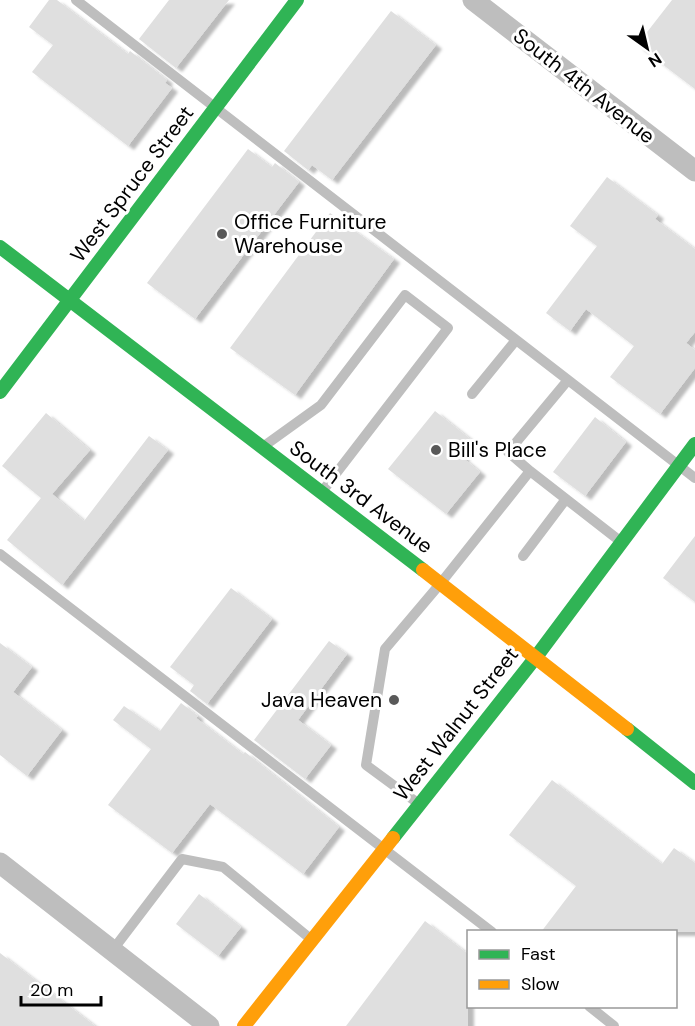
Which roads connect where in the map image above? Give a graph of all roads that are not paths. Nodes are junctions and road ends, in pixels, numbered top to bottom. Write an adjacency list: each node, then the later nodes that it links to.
1 (76, 0): 4 (lane)
2 (297, 0): 4 (street, West Spruce Street)
3 (473, 0): 5 (street, South 4th Avenue)
4 (216, 107): 7 (street, West Spruce Street); 8 (lane)
5 (695, 171)
6 (0, 247): 7 (street, South 3rd Avenue)
7 (70, 300): 10 (street, West Spruce Street); 13 (street, South 3rd Avenue)
8 (516, 340): 9 (lane); 11 (lane)
9 (568, 380): 14 (lane); 15 (lane)
10 (0, 392)
11 (472, 394)
12 (695, 444): 14 (street, West Walnut Street)
13 (262, 448): 17 (street, South 3rd Avenue); 17 (lane)
14 (679, 466): 16 (lane); 19 (street, West Walnut Street)
15 (530, 471): 18 (lane); 22 (lane)
16 (695, 478)
17 (321, 493): 22 (street, South 3rd Avenue)
18 (566, 499): 19 (lane); 21 (lane)
19 (620, 542): 23 (street, West Walnut Street)
20 (0, 554): 26 (lane)
21 (523, 556)
22 (440, 584): 23 (street, South 3rd Avenue); 25 (lane)
23 (536, 657): 24 (street, South 3rd Avenue); 25 (street, West Walnut Street)
24 (695, 783)
25 (419, 805): 26 (street, West Walnut Street)
26 (384, 849): 28 (lane); 29 (street, West Walnut Street)
27 (0, 863): 30 (street)
28 (489, 930)
29 (312, 940): 30 (lane); 33 (street, West Walnut Street)
30 (112, 951): 32 (street)
31 (592, 1008): 34 (lane)
32 (209, 1026)
33 (244, 1026)
34 (614, 1026)

